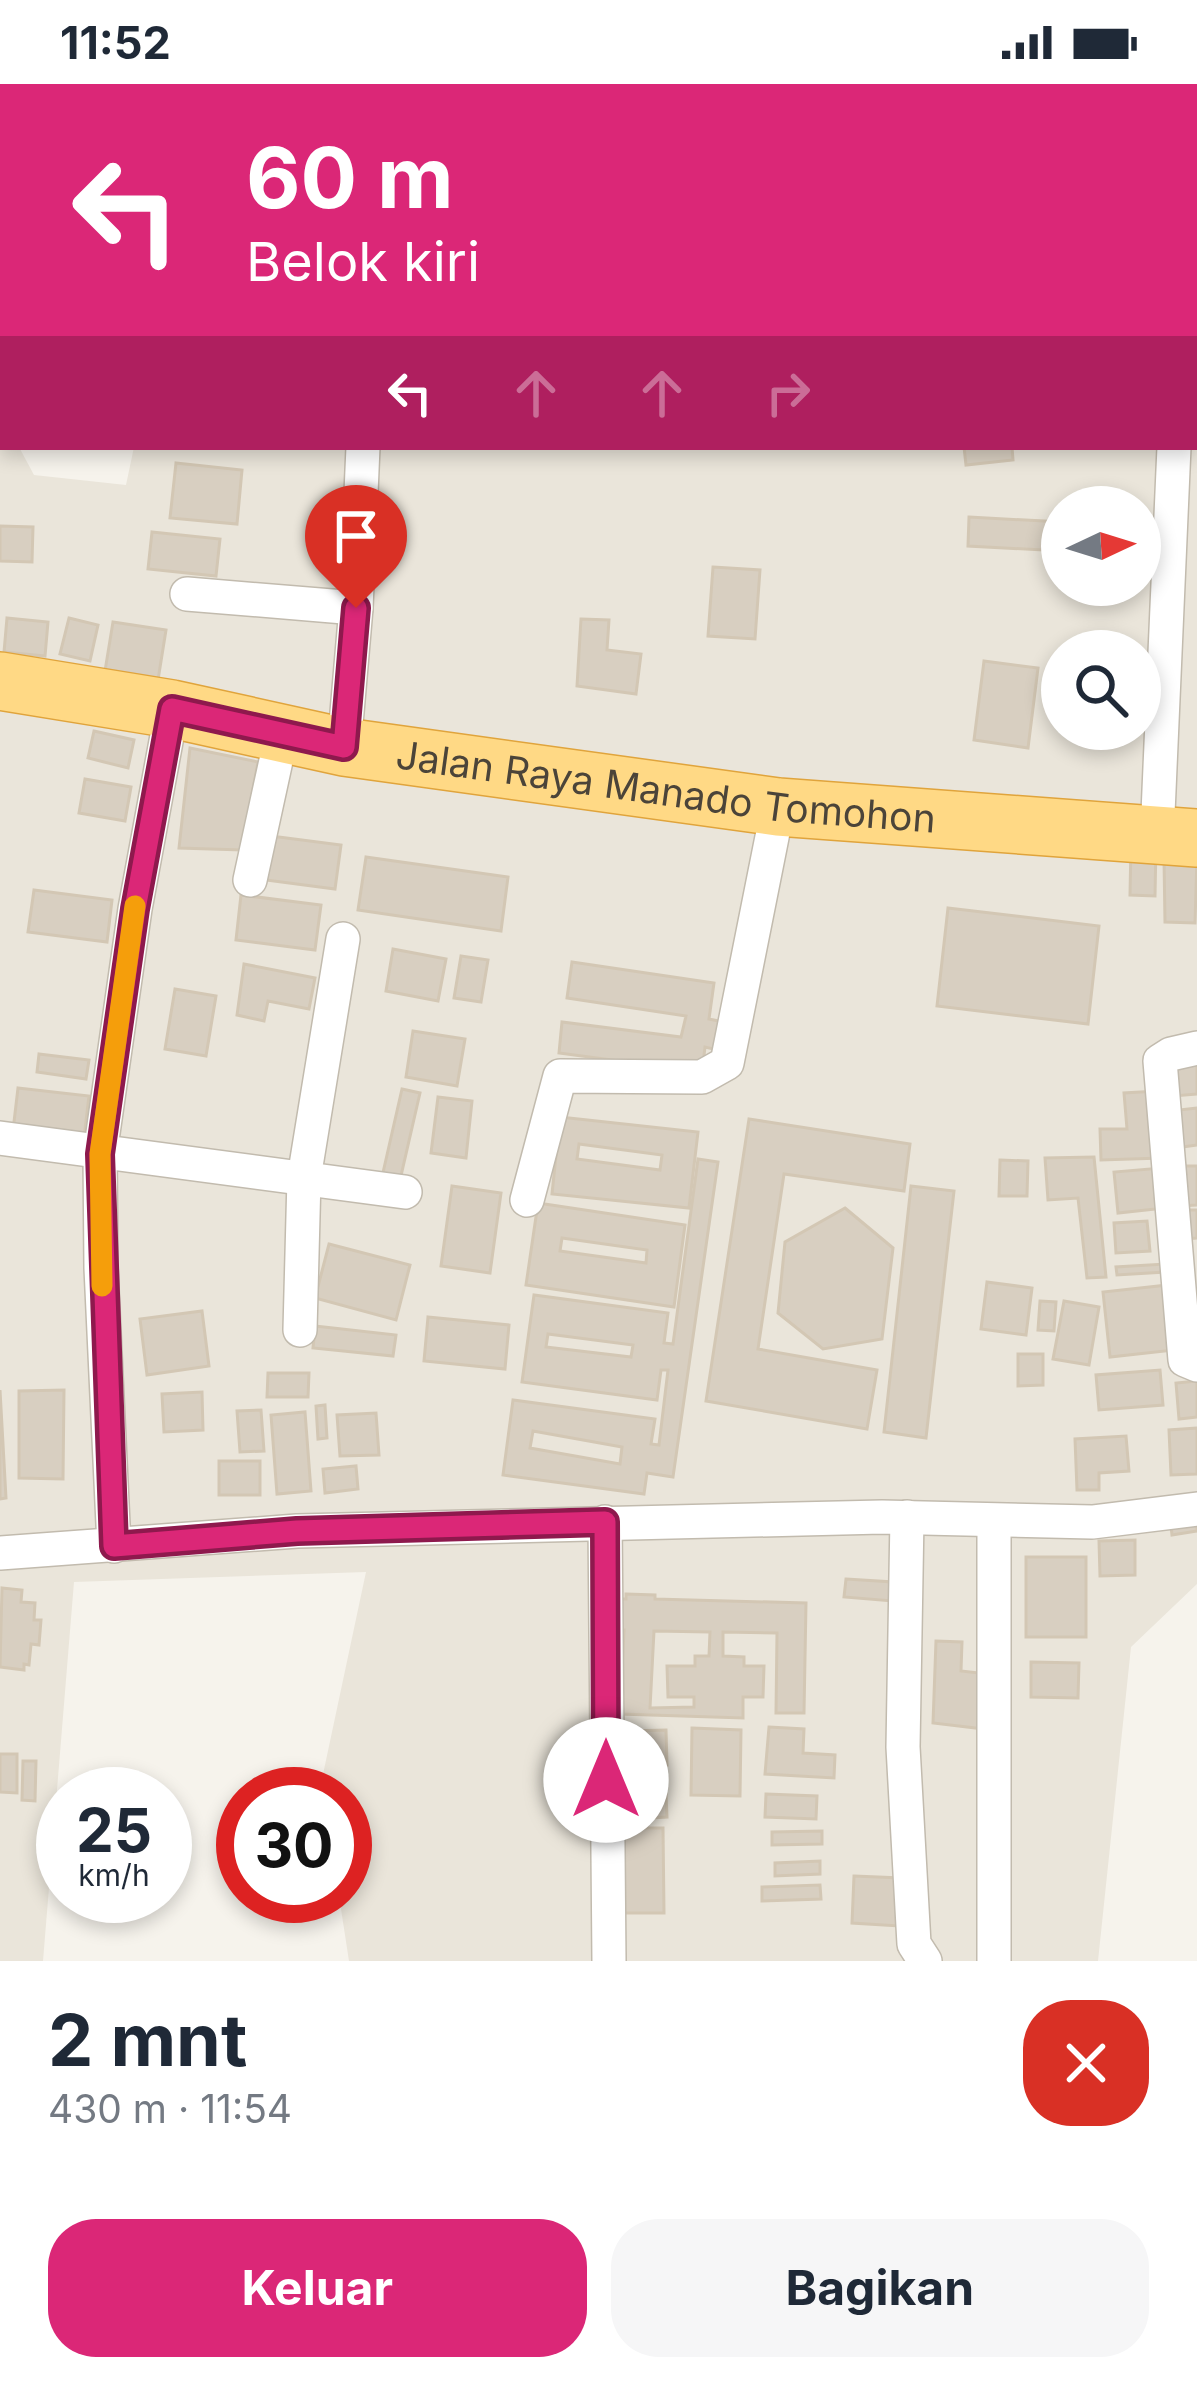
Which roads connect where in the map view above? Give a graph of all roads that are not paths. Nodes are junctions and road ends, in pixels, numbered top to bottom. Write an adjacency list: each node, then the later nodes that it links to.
1 (371, 450): 4 (street)
2 (1174, 450): 10 (street)
3 (187, 594): 4 (street)
4 (356, 608): 8 (street)
5 (0, 681): 6 (highway, Jalan Raya Manado Tomohon)
6 (172, 709): 7 (highway, Jalan Raya Manado Tomohon); 15 (street)
7 (282, 733): 8 (highway, Jalan Raya Manado Tomohon); 11 (street)
8 (344, 747): 9 (highway, Jalan Raya Manado Tomohon)
9 (778, 807): 10 (highway, Jalan Raya Manado Tomohon); 19 (street)
10 (1177, 837)
11 (250, 880)
12 (343, 939): 17 (street)
13 (1197, 1048): 16 (street)
14 (0, 1138): 15 (street)
15 (100, 1154): 17 (street); 27 (street)
16 (1183, 1161): 20 (street)
17 (304, 1178): 18 (street); 21 (street)
18 (405, 1192)
19 (527, 1200)
20 (1188, 1261): 22 (street)
21 (300, 1330)
22 (1197, 1366)
23 (1197, 1509): 25 (street)
24 (907, 1517): 25 (street); 26 (street); 30 (street)
25 (994, 1521): 31 (street)
26 (605, 1522): 27 (street); 29 (street)
27 (114, 1546): 28 (street)
28 (0, 1553)
29 (609, 1961)
30 (925, 1961)
31 (994, 1961)

